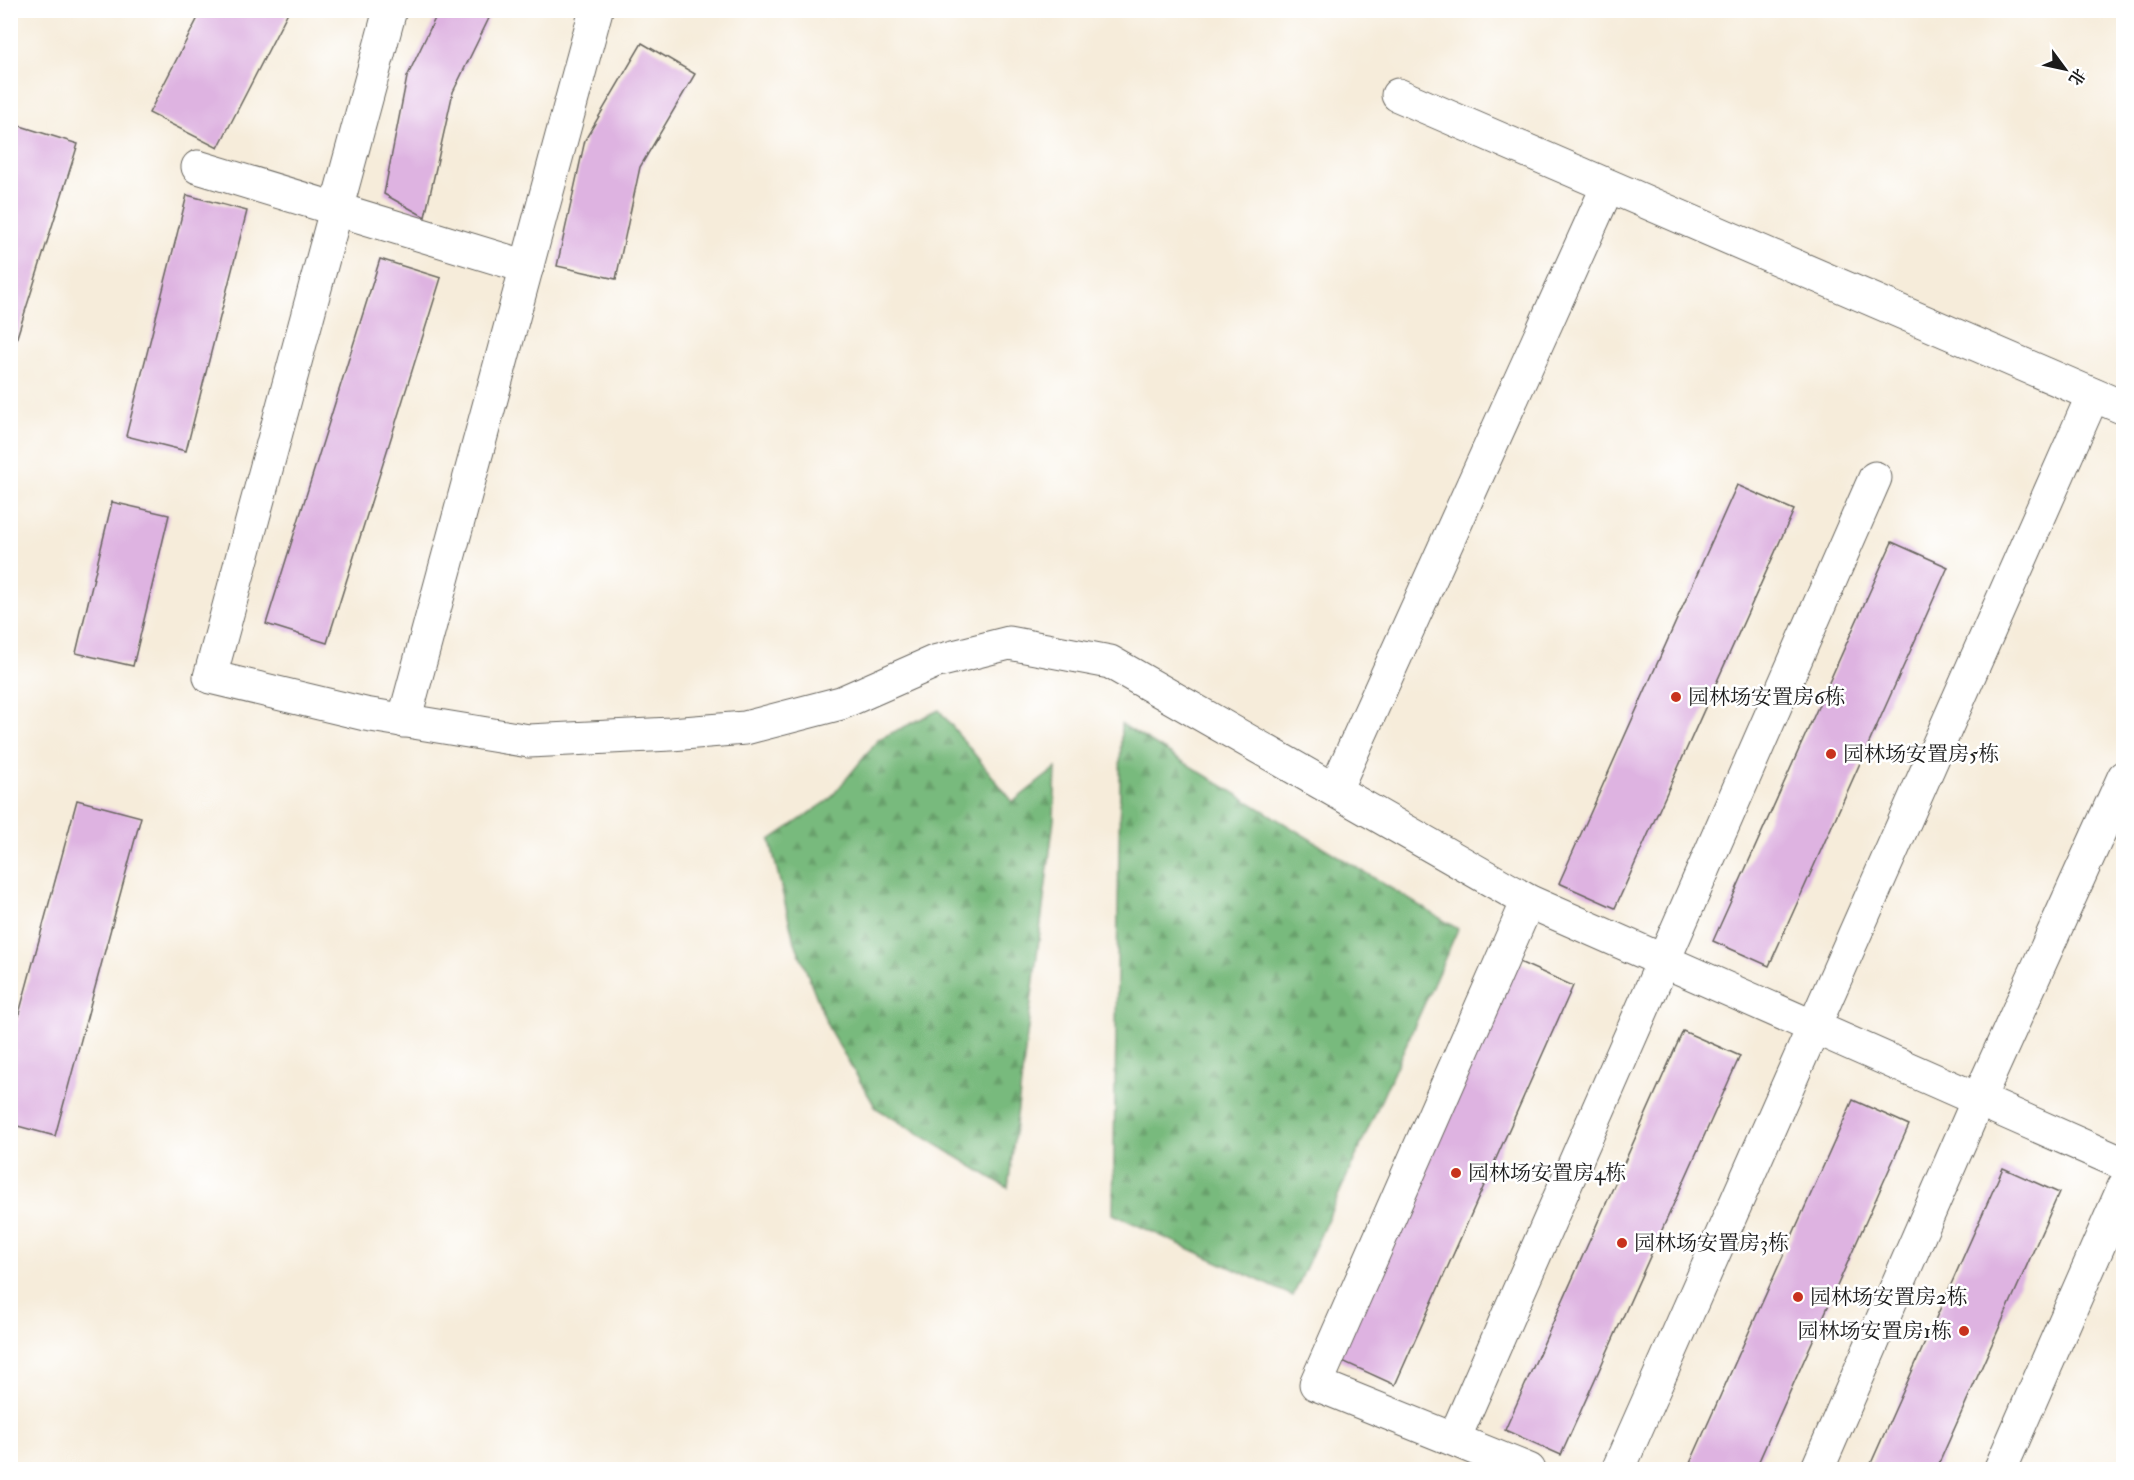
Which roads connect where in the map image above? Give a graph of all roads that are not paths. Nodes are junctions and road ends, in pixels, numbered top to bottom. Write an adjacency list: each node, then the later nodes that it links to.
1 (390, 10): 6 (street)
2 (596, 10): 7 (street)
3 (1398, 95): 5 (street)
4 (198, 167): 6 (street)
5 (1608, 186): 8 (street); 13 (street)
6 (336, 209): 7 (street); 11 (street)
7 (527, 267): 11 (street)
8 (2093, 395): 9 (street); 16 (street)
9 (2124, 408)
10 (1875, 478): 15 (street)
11 (404, 721): 13 (street)
12 (2124, 777): 17 (street)
13 (1335, 790): 14 (street)
14 (1528, 901): 15 (street); 20 (street)
15 (1663, 961): 16 (street); 20 (street)
16 (1813, 1027): 17 (street); 22 (street)
17 (1978, 1100): 18 (street); 23 (street)
18 (2124, 1164)
19 (2124, 1187): 24 (street)
20 (1454, 1439): 21 (street)
21 (1529, 1470)
22 (1618, 1470)
23 (1816, 1470)
24 (2000, 1470)

